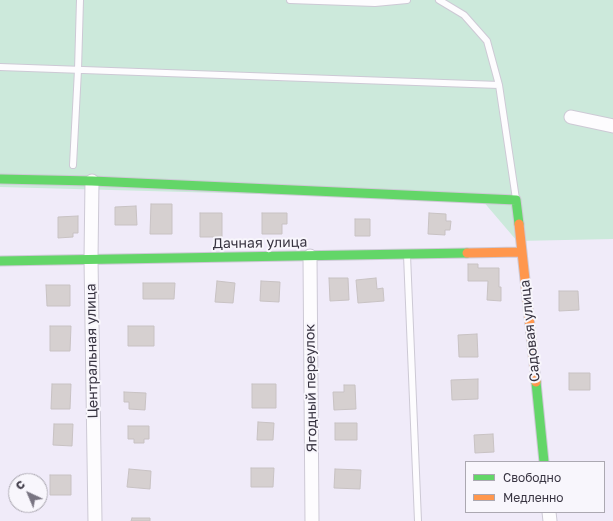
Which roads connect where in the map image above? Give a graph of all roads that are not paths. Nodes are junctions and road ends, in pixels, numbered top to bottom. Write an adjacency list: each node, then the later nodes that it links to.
1 (80, 0): 7 (lane)
2 (290, 0): 5 (lane)
3 (407, 0): 5 (lane)
4 (439, 0): 8 (lane)
5 (373, 2)
6 (0, 67): 7 (lane)
7 (78, 70): 8 (lane); 11 (lane)
8 (499, 85): 14 (lane)
9 (571, 117): 10 (street)
10 (613, 126)
11 (73, 165)
12 (0, 179): 13 (street)
13 (92, 182): 14 (street); 18 (street, Центральная улица)
14 (516, 200): 15 (street, Садовая улица)
15 (521, 252): 16 (street, Дачная улица); 20 (street, Садовая улица)
16 (407, 255): 17 (street, Дачная улица); 23 (lane)
17 (310, 256): 18 (street, Дачная улица); 22 (street, Ягодный переулок)
18 (91, 259): 19 (street, Дачная улица); 21 (street, Центральная улица)
19 (0, 261)
20 (544, 461)
21 (95, 521)
22 (312, 521)
23 (418, 521)

